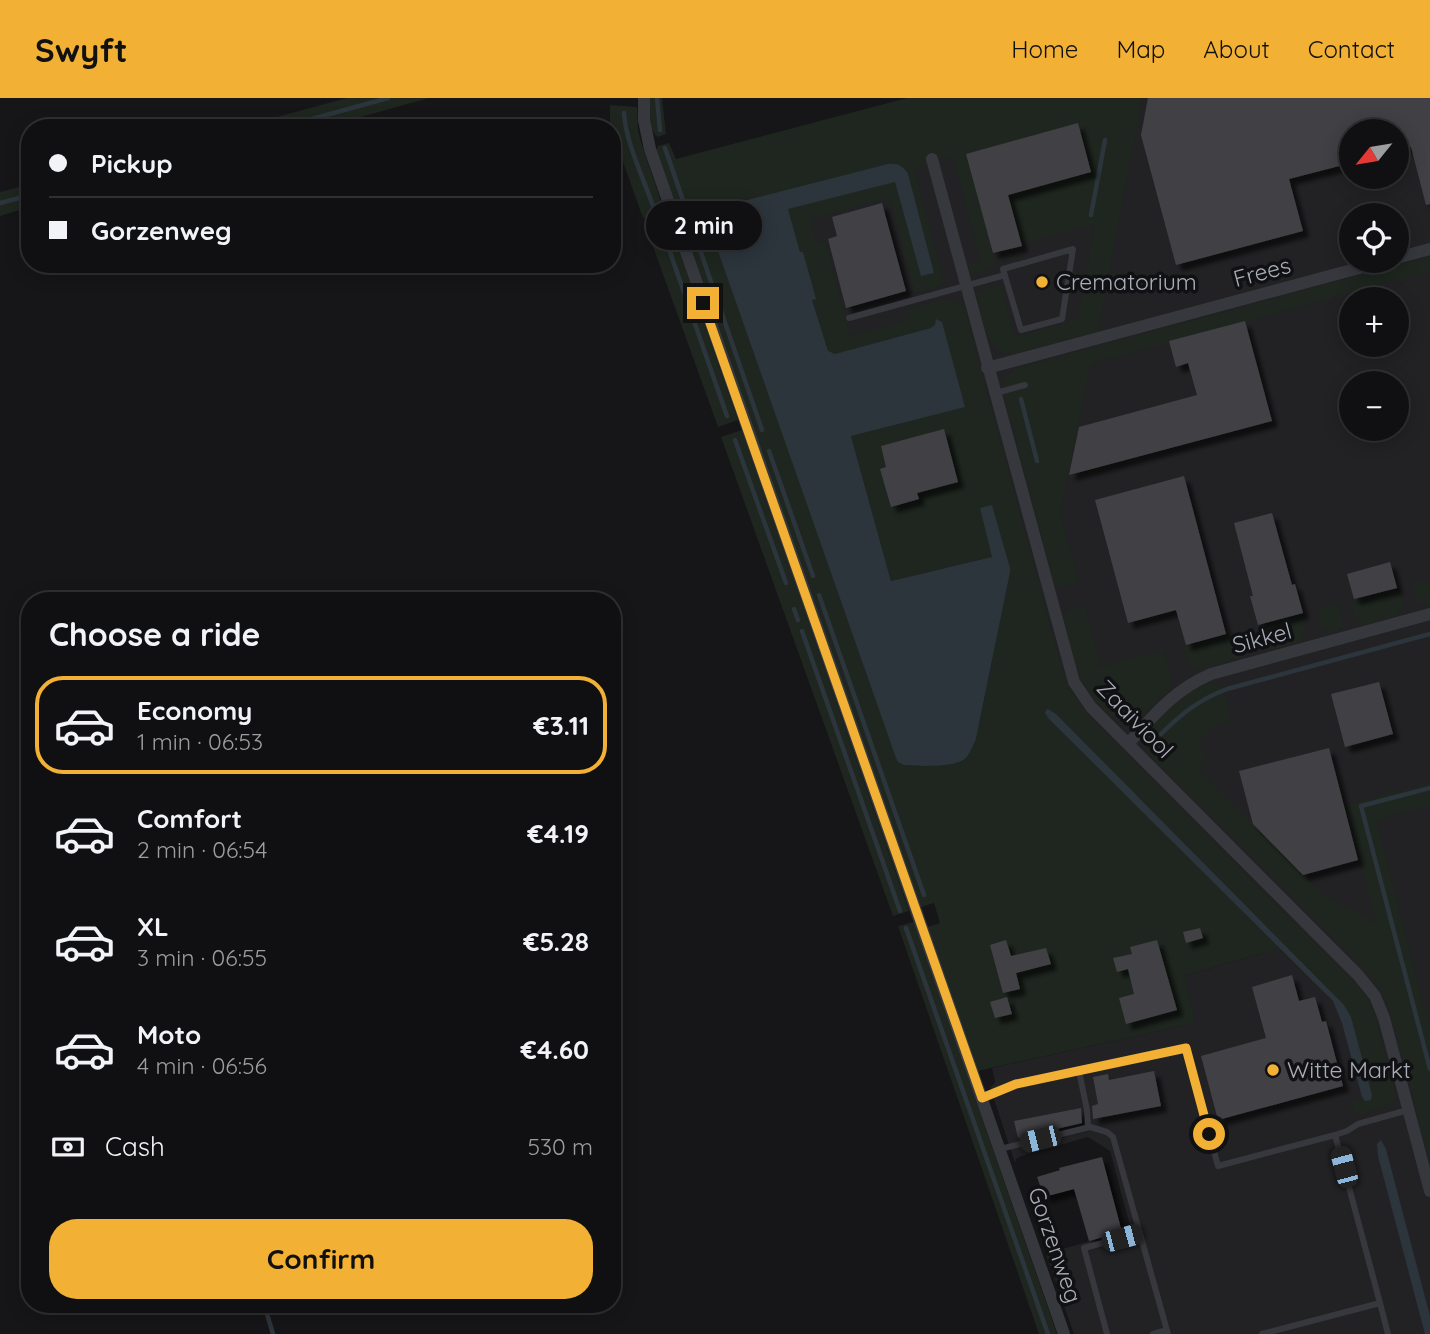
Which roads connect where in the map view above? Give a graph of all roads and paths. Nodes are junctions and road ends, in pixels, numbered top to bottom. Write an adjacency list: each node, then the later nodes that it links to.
1 (644, 98): 15 (street, Gorzenweg)
2 (932, 159): 7 (street, Zaaiviool)
3 (1430, 249): 4 (street)
4 (1409, 255)
5 (1340, 273): 9 (street, Frees)
6 (1005, 275): 6 (lane); 7 (lane)
7 (966, 286): 8 (lane); 9 (street, Zaaiviool)
8 (849, 318)
9 (988, 368): 11 (street, Zaaiviool)
10 (1025, 385): 11 (lane)
11 (994, 393): 13 (street, Zaaiviool)
12 (1430, 614): 13 (street, Sikkel)
13 (1128, 744): 16 (street, Zaaiviool)
14 (1079, 1071): 15 (lane); 17 (lane); 18 (lane)
15 (982, 1098): 19 (street, Gorzenweg)
16 (1408, 1110): 18 (lane); 20 (street, Zaaiviool)
17 (1088, 1127): 19 (lane); 21 (lane)
18 (1335, 1135): 22 (lane)
19 (1000, 1149): 24 (street, Gorzenweg)
20 (1430, 1191)
21 (1140, 1233): 23 (lane); 25 (lane)
22 (1380, 1303): 27 (lane); 28 (lane)
23 (1168, 1332): 26 (lane)
24 (1064, 1334)
25 (1107, 1334)
26 (1153, 1334)
27 (1262, 1334)
28 (1388, 1334)

